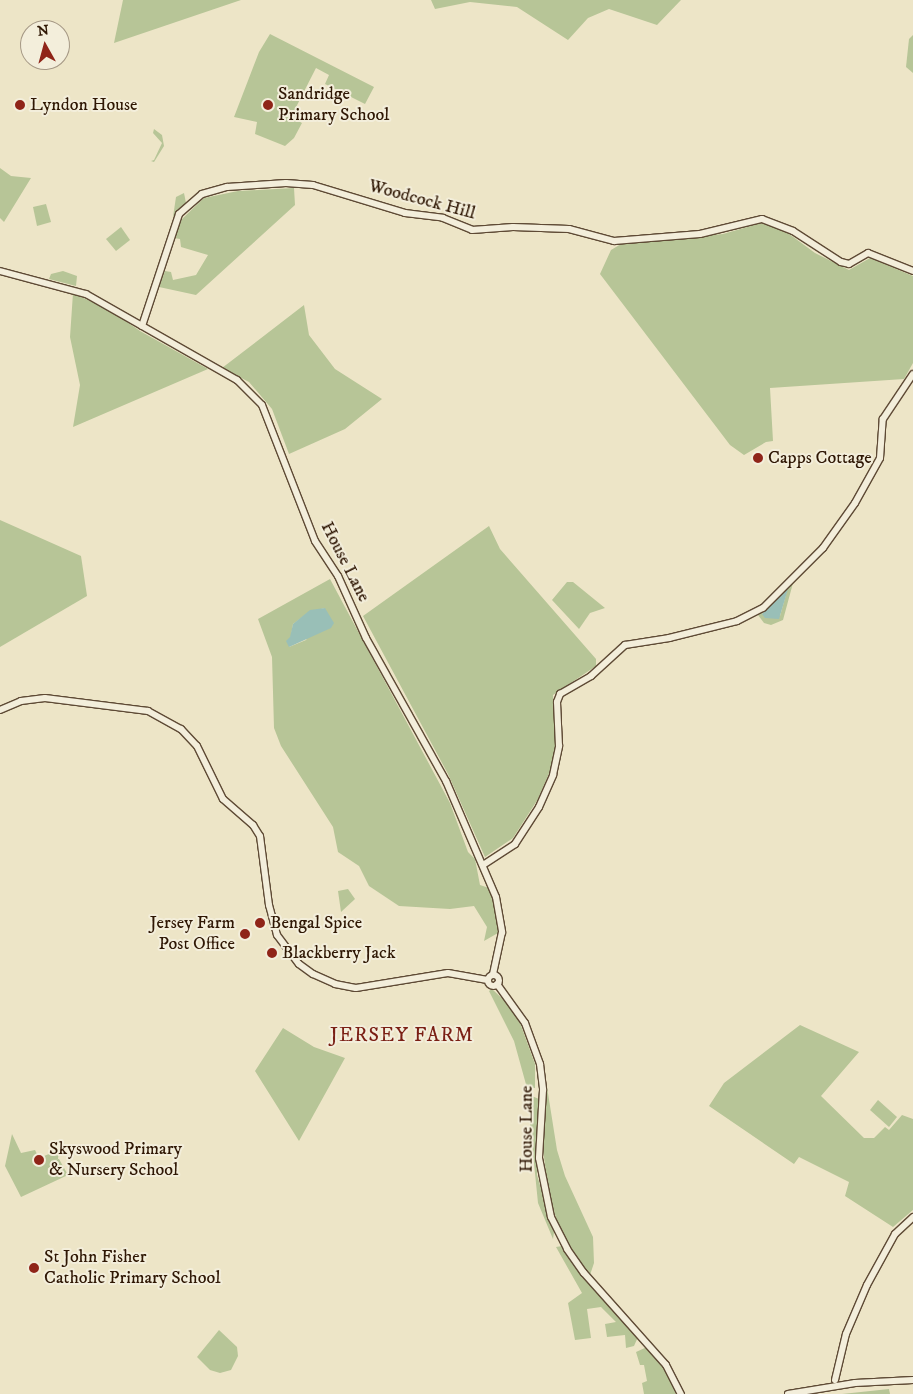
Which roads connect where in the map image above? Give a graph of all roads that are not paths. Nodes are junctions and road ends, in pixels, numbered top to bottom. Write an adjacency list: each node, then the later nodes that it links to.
1 (0, 271): 3 (street, House Lane)
2 (913, 271): 3 (street, Woodcock Hill)
3 (142, 326): 6 (street, House Lane)
4 (913, 374): 6 (street)
5 (0, 710): 8 (street)
6 (483, 865): 7 (street, House Lane)
7 (493, 974): 8 (street); 9 (street, House Lane)
8 (487, 980): 9 (street)
9 (497, 984): 13 (street, House Lane)
10 (913, 1217): 12 (street)
11 (913, 1380): 12 (street)
12 (835, 1384): 14 (street)
13 (680, 1393)
14 (788, 1394)

